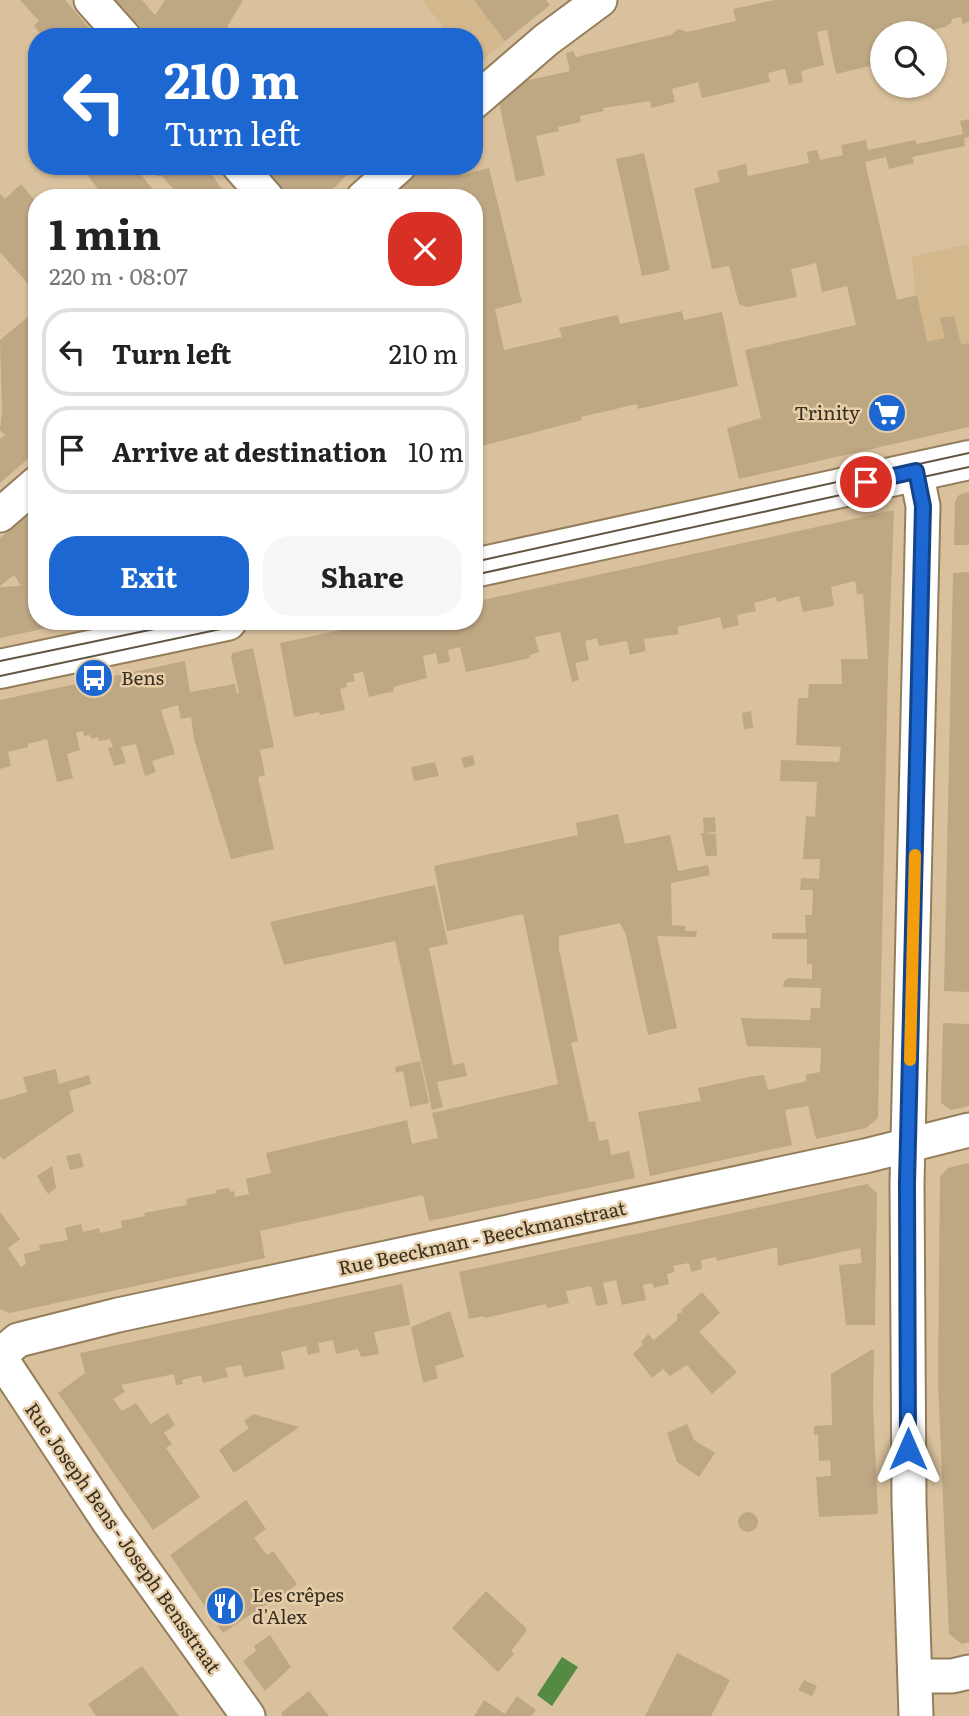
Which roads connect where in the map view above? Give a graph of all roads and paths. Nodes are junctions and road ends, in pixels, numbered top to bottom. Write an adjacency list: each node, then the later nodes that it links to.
1 (91, 0): 3 (street)
2 (600, 0): 4 (street)
3 (116, 28)
4 (483, 94)
5 (247, 175): 7 (street)
6 (389, 175): 8 (street)
7 (259, 189)
8 (373, 189)
9 (969, 460): 10 (main road)
10 (916, 471): 13 (main road); 17 (street)
11 (28, 491): 12 (street)
12 (0, 515)
13 (483, 566)
14 (184, 630): 15 (main road)
15 (0, 669)
16 (969, 1130): 17 (street, Rue Beeckman - Beeckmanstraat)
17 (908, 1144): 18 (street, Rue Beeckman - Beeckmanstraat); 20 (street)
18 (0, 1356): 21 (street, Rue Joseph Bens - Joseph Bensstraat)
19 (969, 1672): 20 (street)
20 (916, 1676): 22 (street)
21 (248, 1716)
22 (916, 1716)

